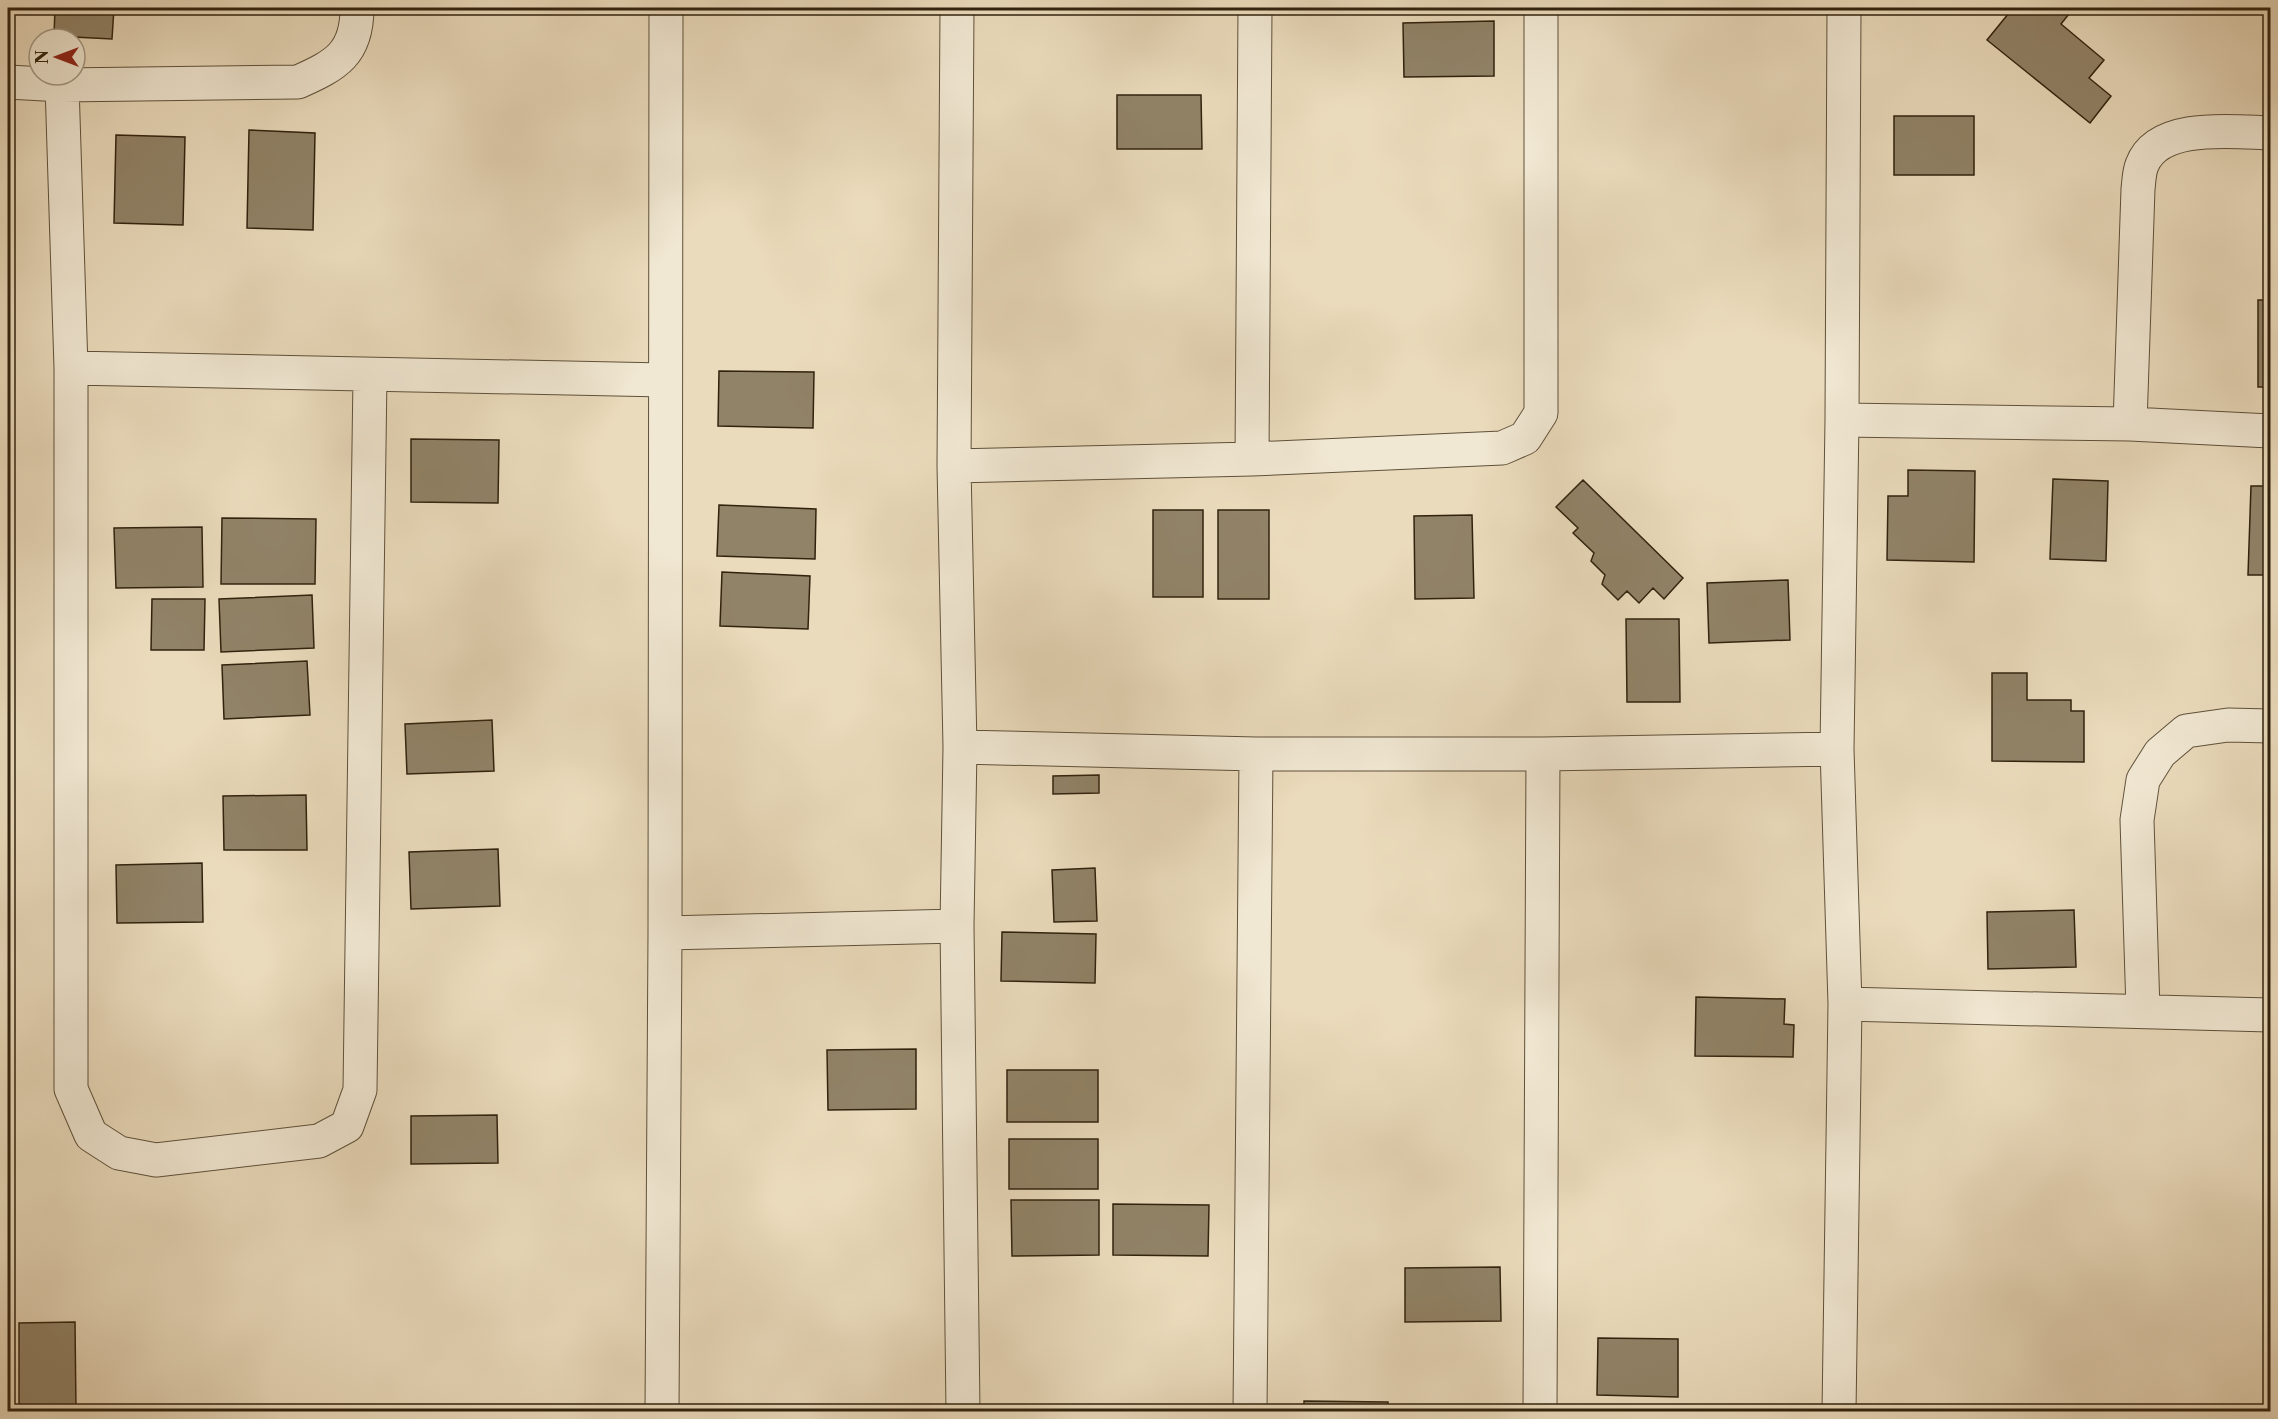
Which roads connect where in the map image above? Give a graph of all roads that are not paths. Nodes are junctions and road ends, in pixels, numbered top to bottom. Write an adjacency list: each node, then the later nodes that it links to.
1 (357, 8): 9 (street)
2 (666, 8): 14 (street)
3 (957, 8): 19 (street)
4 (1255, 8): 18 (street)
5 (1541, 8): 18 (street)
6 (1844, 8): 15 (street)
7 (8, 82): 8 (street)
8 (27, 83)
9 (87, 85)
10 (62, 87): 12 (street)
11 (2271, 133): 16 (street)
12 (71, 368): 13 (street); 13 (street)
13 (370, 375): 14 (street)
14 (664, 380): 26 (street)
15 (1842, 420): 16 (street); 22 (street)
16 (2130, 424): 17 (street)
17 (2271, 431)
18 (1252, 459): 19 (street)
19 (954, 466): 21 (street)
20 (2271, 726): 28 (street)
21 (960, 747): 23 (street); 25 (street)
22 (1838, 748): 24 (street); 27 (street)
23 (1256, 754): 24 (street); 32 (street)
24 (1544, 754): 33 (street)
25 (957, 926): 26 (street); 31 (street)
26 (665, 933): 30 (street)
27 (1845, 1004): 28 (street); 34 (street)
28 (2143, 1010): 29 (street)
29 (2271, 1015)
30 (662, 1412)
31 (963, 1412)
32 (1250, 1412)
33 (1540, 1412)
34 (1839, 1412)

